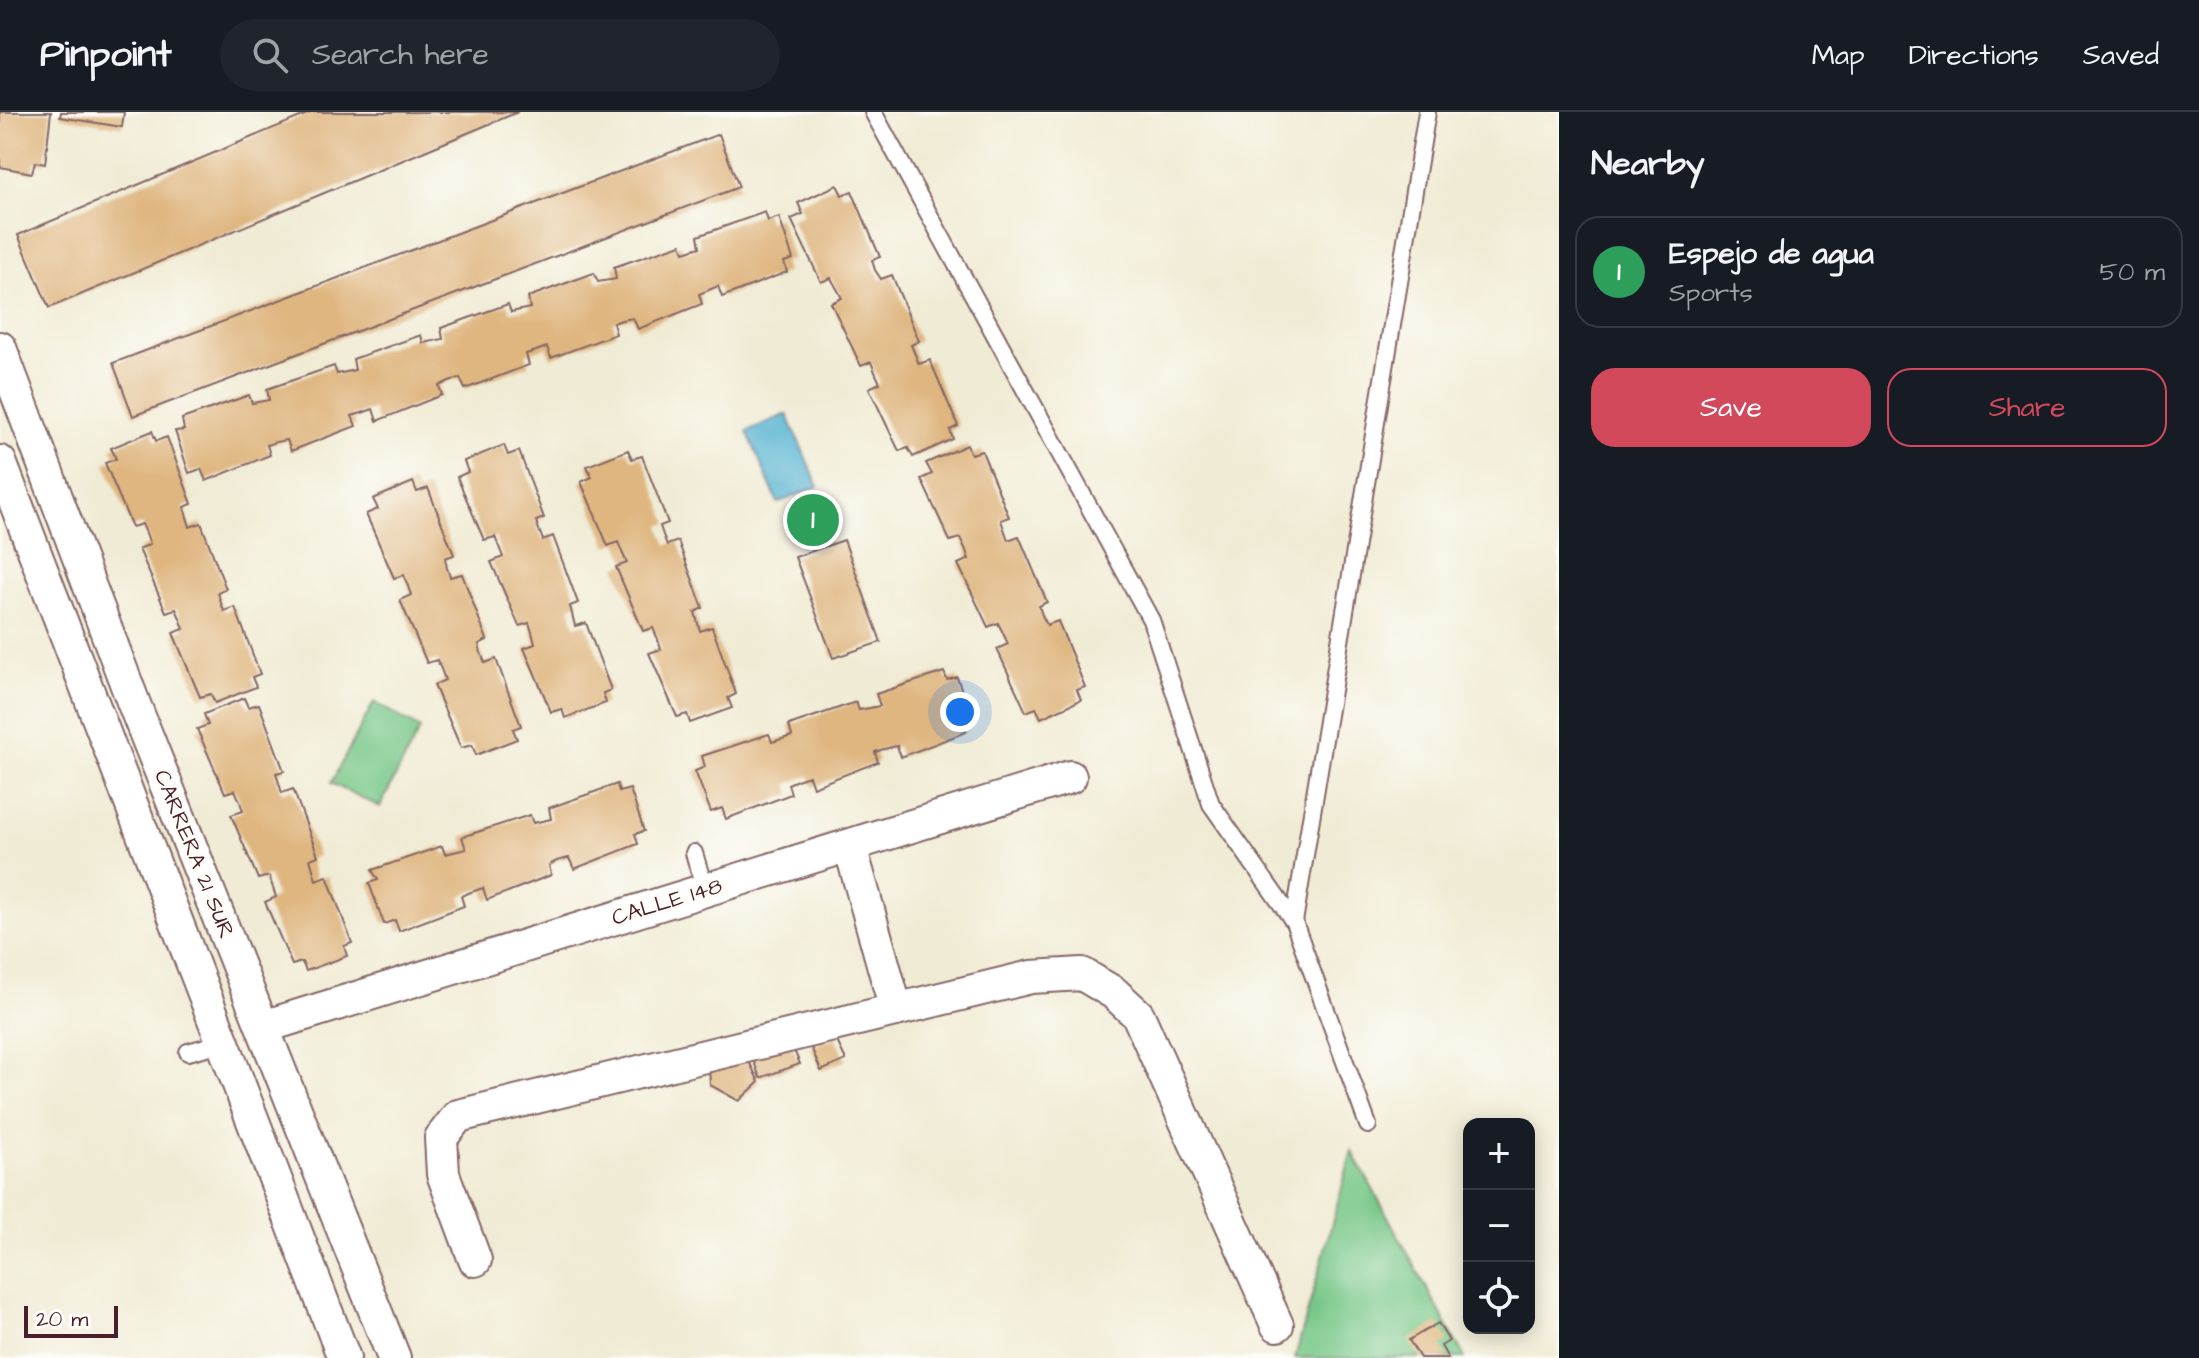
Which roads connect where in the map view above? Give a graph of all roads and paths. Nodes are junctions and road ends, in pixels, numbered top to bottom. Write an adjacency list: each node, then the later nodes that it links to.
1 (873, 112): 11 (lane)
2 (1427, 112): 11 (lane)
3 (0, 348): 8 (street, CARRERA 21 SUR)
4 (0, 462): 10 (street, CARRERA 21 SUR)
5 (1070, 777): 6 (street, CALLE 148)
6 (850, 846): 9 (street, CALLE 148); 12 (street)
7 (694, 853): 9 (lane)
8 (207, 886): 10 (street); 13 (street, CARRERA 21 SUR)
9 (705, 890): 13 (street, CALLE 148)
10 (171, 904): 14 (street, CARRERA 21 SUR)
11 (1294, 922): 16 (lane)
12 (896, 1010): 17 (street); 18 (street)
13 (263, 1027): 20 (street, CARRERA 21 SUR)
14 (221, 1043): 15 (lane); 19 (street, CARRERA 21 SUR)
15 (188, 1052)
16 (1368, 1125)
17 (475, 1260)
18 (1277, 1325)
19 (344, 1358)
20 (394, 1358)

